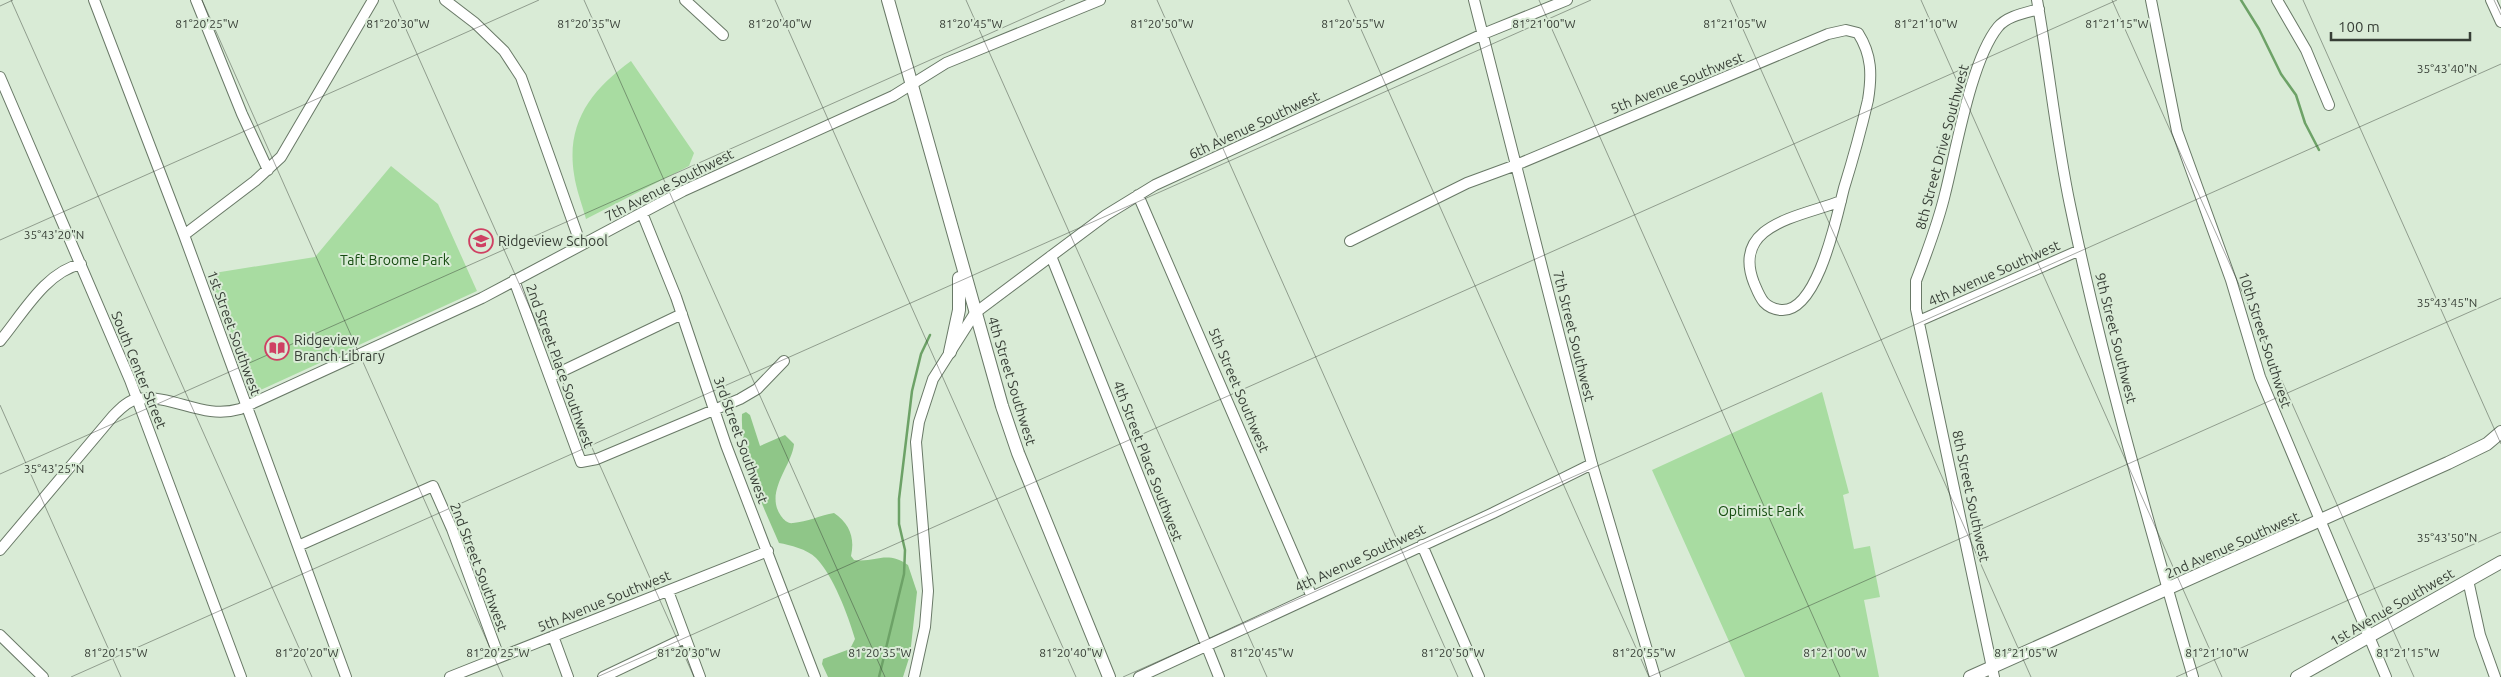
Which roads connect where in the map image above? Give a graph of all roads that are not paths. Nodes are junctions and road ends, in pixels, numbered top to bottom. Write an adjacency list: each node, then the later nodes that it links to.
1 (94, 0): 25 (street, 1st Street Southwest)
2 (196, 0): 21 (street)
3 (373, 0): 21 (street)
4 (446, 0): 28 (street)
5 (686, 0): 16 (street)
6 (888, 0): 18 (main road, 4th Street Southwest)
7 (1474, 0): 15 (street, 7th Street Southwest)
8 (1567, 0): 15 (street, 6th Avenue Southwest)
9 (2151, 0): 45 (street, 10th Street Southwest)
10 (2276, 0): 19 (street)
11 (2491, 0): 14 (street)
12 (1094, 1): 18 (street, 7th Avenue Southwest)
13 (2038, 5): 29 (street, 9th Street Southwest); 35 (street, 8th Street Drive Southwest)
14 (2501, 22)
15 (1483, 34): 20 (street, 7th Street Southwest); 22 (street, 6th Avenue Southwest)
16 (724, 35)
17 (0, 77): 31 (street, South Center Street)
18 (911, 85): 24 (street, 7th Avenue Southwest); 27 (main road, 4th Street Southwest)
19 (2329, 105)
20 (1516, 165): 23 (street, 5th Avenue Southwest); 26 (street, 5th Avenue Southwest); 44 (street, 7th Street Southwest)
21 (268, 170): 25 (street)
22 (1138, 195): 30 (street, 6th Avenue Southwest); 54 (street, 5th Street Southwest)
23 (1841, 201): 23 (street, 5th Avenue Southwest)
24 (642, 213): 28 (street, 7th Avenue Southwest); 34 (street, 3rd Street Southwest)
25 (184, 235): 41 (street, 1st Street Southwest)
26 (1350, 241)
27 (956, 243): 33 (main road, 4th Street Southwest); 37 (main road)
28 (582, 245): 32 (street, 7th Avenue Southwest)
29 (2080, 250): 35 (street, 4th Avenue Southwest); 52 (street, 9th Street Southwest)
30 (1051, 256): 33 (street, 6th Avenue Southwest); 59 (street, 4th Street Place Southwest)
31 (81, 264): 36 (street); 40 (street, South Center Street)
32 (514, 280): 39 (street, 2nd Street Place Southwest); 41 (street, 7th Avenue Southwest)
33 (975, 313): 37 (street); 71 (main road, 4th Street Southwest)
34 (682, 314): 39 (street); 42 (street, 3rd Street Southwest)
35 (1919, 321): 61 (street, 8th Street Southwest)
36 (0, 341)
37 (950, 352): 70 (street)
38 (784, 361): 42 (street)
39 (550, 377): 42 (street, 2nd Street Place Southwest)
40 (137, 399): 41 (street, 7th Avenue Southwest); 48 (street); 63 (street, South Center Street)
41 (246, 406): 47 (street, 1st Street Southwest)
42 (714, 411): 49 (street, 3rd Street Southwest)
43 (2501, 432): 45 (main road, 2nd Avenue Southwest)
44 (1592, 464): 46 (street, 4th Avenue Southwest); 75 (street, 7th Street Southwest)
45 (2320, 522): 52 (main road, 2nd Avenue Southwest); 57 (street, 10th Street Southwest)
46 (1422, 545): 54 (street, 4th Avenue Southwest); 74 (street)
47 (298, 546): 60 (street, 2nd Street Southwest); 64 (street, 1st Street Southwest)
48 (0, 550)
49 (768, 551): 53 (street, 5th Avenue Southwest); 69 (street, 3rd Street Southwest)
50 (2501, 562): 51 (main road, 1st Avenue Southwest)
51 (2468, 580): 57 (main road, 1st Avenue Southwest); 80 (street)
52 (2168, 589): 61 (main road, 2nd Avenue Southwest); 77 (street, 9th Street Southwest)
53 (668, 591): 56 (street, 5th Avenue Southwest); 58 (street)
54 (1312, 597): 59 (street, 4th Avenue Southwest)
55 (0, 635): 62 (street)
56 (553, 636): 60 (street, 5th Avenue Southwest); 66 (street)
57 (2369, 637): 78 (main road, 1st Avenue Southwest); 79 (street, 10th Street Southwest)
58 (686, 638): 67 (street); 68 (street)
59 (1205, 646): 72 (street, 4th Avenue Southwest); 73 (street, 4th Street Place Southwest)
60 (499, 657): 65 (street, 5th Avenue Southwest)
61 (1993, 672): 76 (main road, 2nd Avenue Southwest)
62 (43, 677)
63 (241, 677)
64 (346, 677)
65 (450, 677)
66 (568, 677)
67 (603, 677)
68 (700, 677)
69 (815, 677)
70 (914, 677)
71 (1109, 677)
72 (1139, 677)
73 (1219, 677)
74 (1479, 677)
75 (1655, 677)
76 (1970, 677)
77 (2193, 677)
78 (2297, 677)
79 (2386, 677)
80 (2495, 677)

